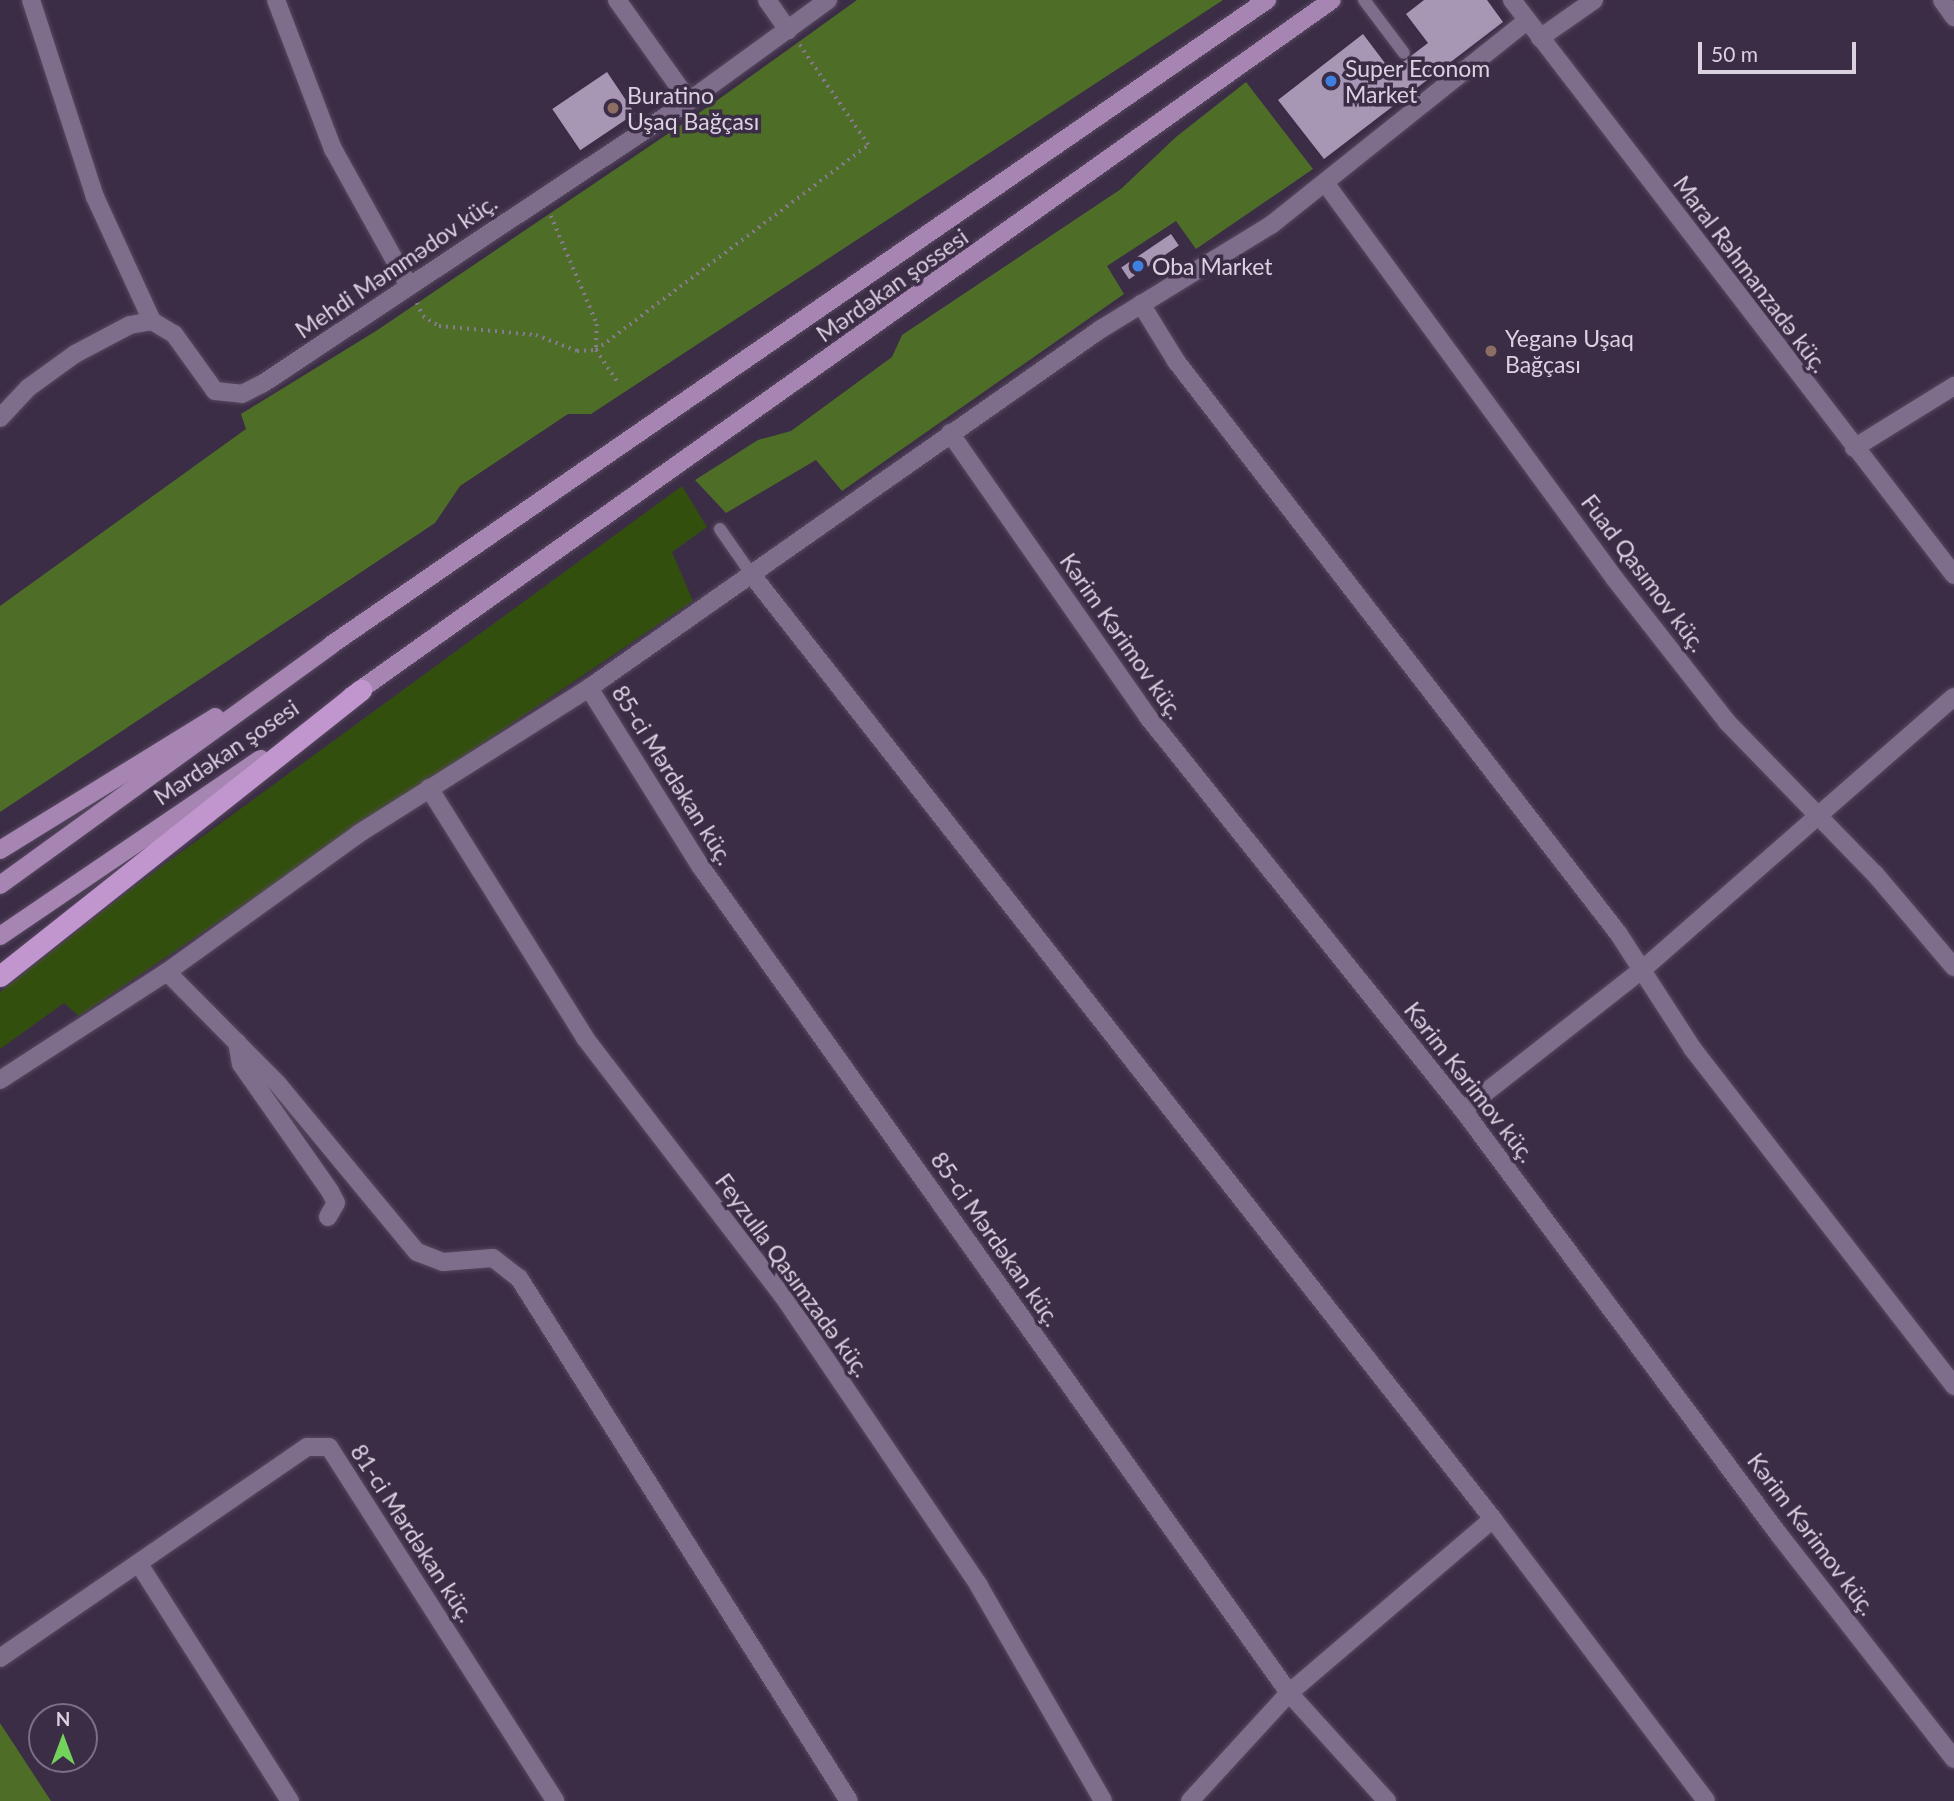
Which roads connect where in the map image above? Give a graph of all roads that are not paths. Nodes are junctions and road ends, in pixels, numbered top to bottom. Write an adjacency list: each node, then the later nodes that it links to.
1 (31, 0): 21 (street)
2 (276, 0): 19 (street)
3 (617, 0): 17 (street)
4 (767, 0): 14 (street)
5 (828, 0): 14 (street, Mehdi Məmmədov küç.)
6 (1267, 0): 27 (main road, Mərdəkan şossesi)
7 (1332, 0): 30 (main road, Mərdəkan şossesi)
8 (1363, 0): 16 (lane)
9 (1512, 0): 13 (street, Maral Rəhmanzadə küç.)
10 (1594, 0): 15 (street)
11 (1942, 0): 12 (street)
12 (1954, 17)
13 (1527, 20): 15 (street, Maral Rəhmanzadə küç.); 18 (street)
14 (788, 30): 17 (street, Mehdi Məmmədov küç.)
15 (1540, 38): 25 (street, Maral Rəhmanzadə küç.)
16 (1404, 53)
17 (689, 101): 19 (street, Mehdi Məmmədov küç.)
18 (1326, 184): 20 (street); 36 (street, Fuad Qasımov küç.)
19 (409, 286): 21 (street, Mehdi Məmmədov küç.)
20 (1141, 304): 24 (street); 41 (street)
21 (152, 321): 23 (street)
22 (1954, 386): 25 (street)
23 (0, 418)
24 (950, 433): 28 (street); 46 (street, Kərim Kərimov küç.)
25 (1854, 448): 29 (street, Maral Rəhmanzadə küç.)
26 (720, 529): 28 (lane)
27 (448, 564): 31 (main road, Mərdəkan şosesi)
28 (752, 575): 32 (street); 49 (street)
29 (1954, 575)
30 (477, 606): 33 (main road, Mərdəkan şosesi)
31 (331, 645): 37 (main road); 38 (main road, Mərdəkan şosesi)
32 (589, 688): 35 (street); 52 (street, 85-ci Mərdəkan küç.)
33 (361, 690): 39 (main road, Mərdəkan şosesi); 43 (highway)
34 (1954, 697): 36 (street)
35 (429, 788): 42 (street); 57 (street, Feyzulla Qasımzadə küç.)
36 (1817, 815): 40 (street, Fuad Qasımov küç.); 41 (street)
37 (0, 850)
38 (0, 885)
39 (0, 936)
40 (1954, 967)
41 (1643, 969): 46 (street); 48 (street)
42 (167, 972): 44 (street); 45 (street)
43 (0, 976)
44 (237, 1042): 47 (street); 56 (street)
45 (0, 1080)
46 (1463, 1110): 53 (street, Kərim Kərimov küç.)
47 (328, 1217)
48 (1954, 1385)
49 (1493, 1520): 52 (street); 60 (street)
50 (139, 1564): 51 (street, 81-ci Mərdəkan küç.); 54 (street); 55 (street, 81-ci Mərdəkan küç.)
51 (0, 1658)
52 (1289, 1693): 58 (street); 59 (street, 85-ci Mərdəkan küç.)
53 (1954, 1759)
54 (290, 1801)
55 (555, 1801)
56 (849, 1801)
57 (1103, 1801)
58 (1190, 1801)
59 (1387, 1801)
60 (1706, 1801)

